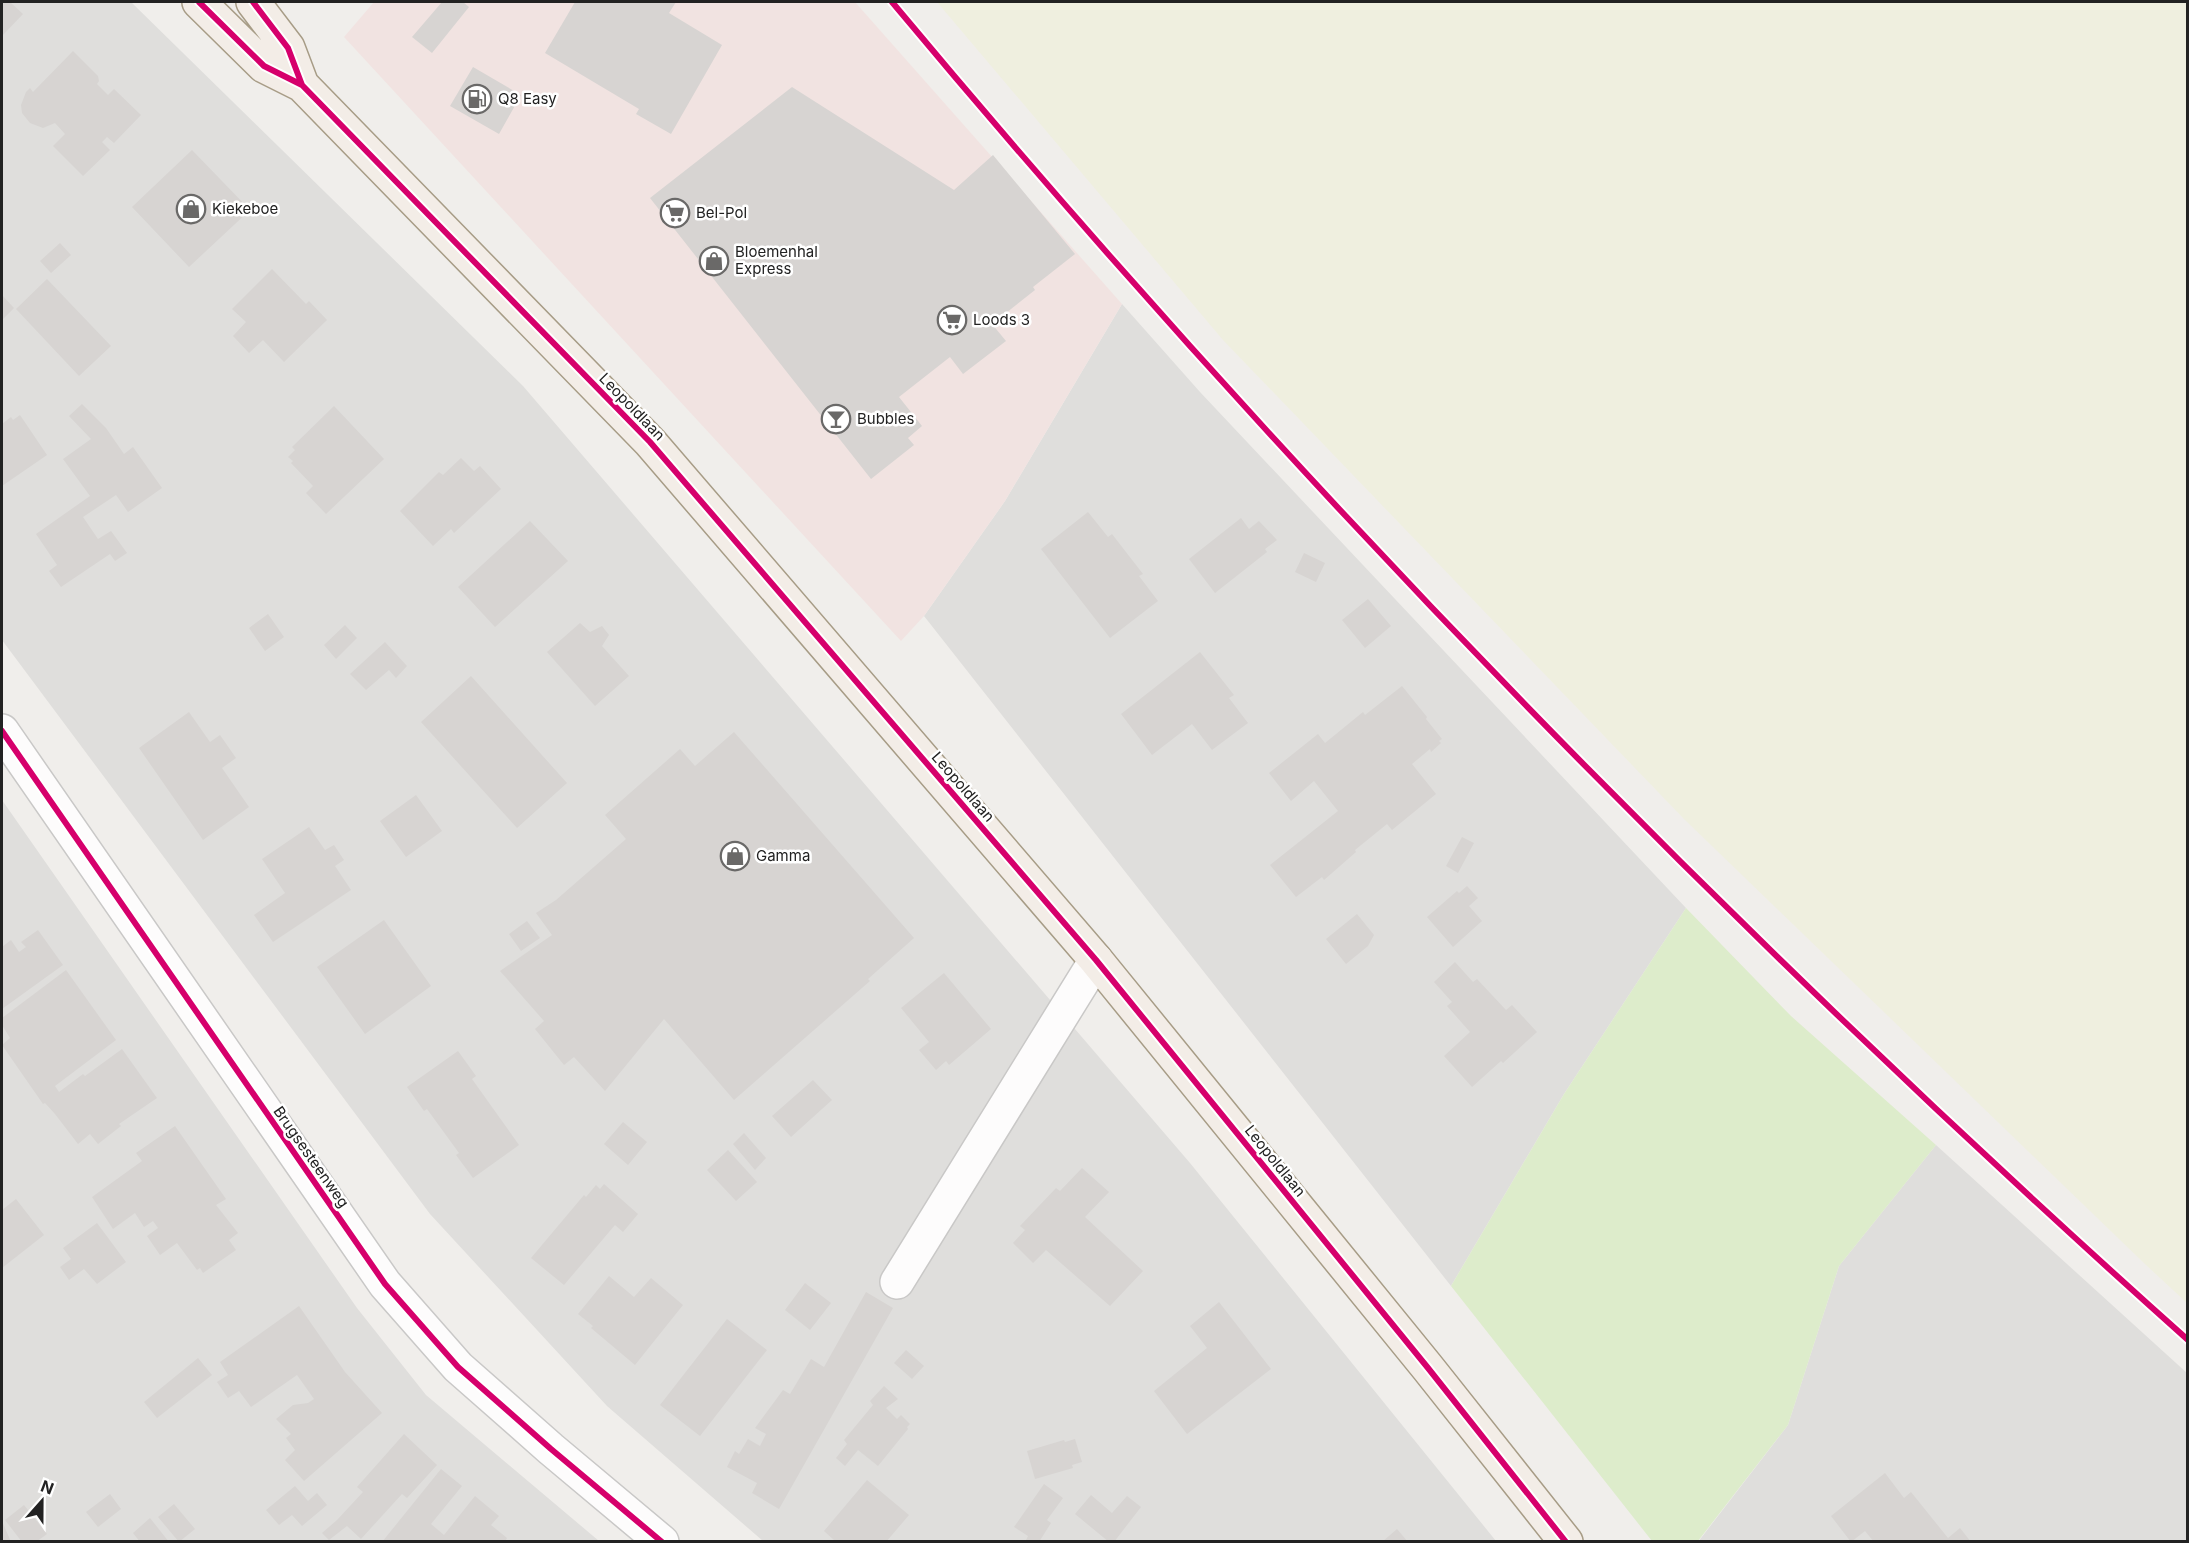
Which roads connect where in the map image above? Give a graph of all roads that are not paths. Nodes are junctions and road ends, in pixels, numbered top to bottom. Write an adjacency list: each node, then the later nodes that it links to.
1 (200, 2): 3 (main road, Leopoldlaan)
2 (253, 2): 3 (main road, Leopoldlaan)
3 (302, 85): 5 (main road, Leopoldlaan)
4 (2, 731): 7 (street, Brugsesteenweg)
5 (1096, 960): 6 (street); 8 (main road, Leopoldlaan)
6 (897, 1281)
7 (663, 1542)
8 (1566, 1542)

